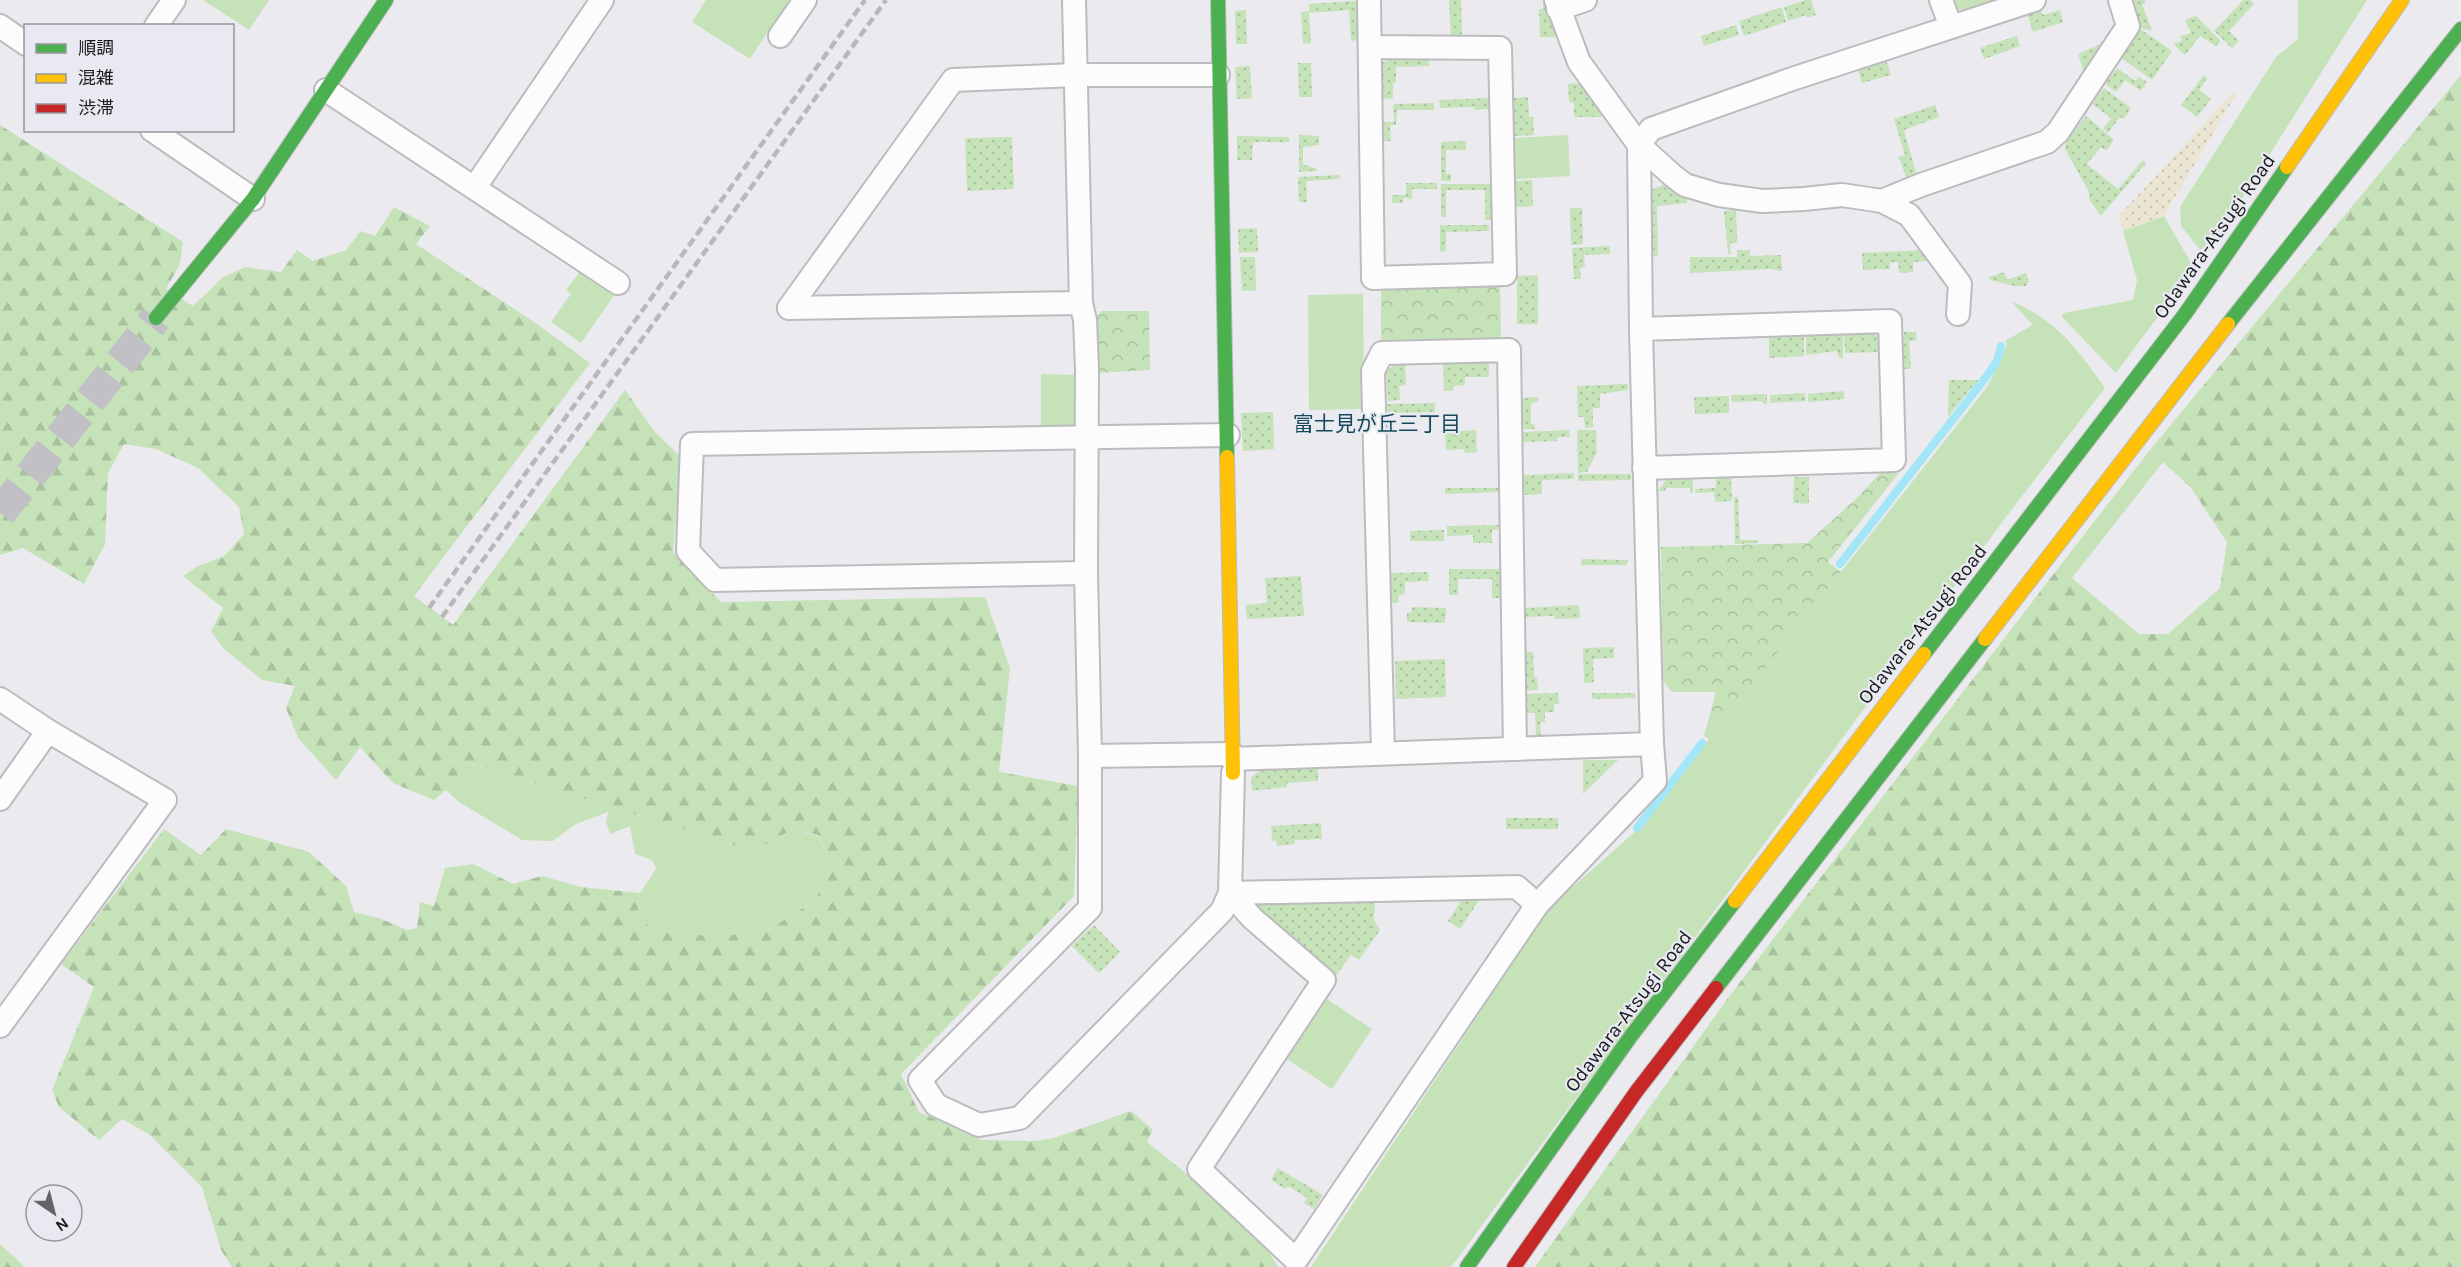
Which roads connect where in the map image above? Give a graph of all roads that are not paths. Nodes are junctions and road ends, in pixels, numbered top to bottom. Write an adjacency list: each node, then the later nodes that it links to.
1 (174, 0): 14 (street)
2 (386, 0): 23 (main road)
3 (602, 0): 26 (street)
4 (805, 0): 18 (street)
5 (1074, 0): 21 (street)
6 (1218, 0): 22 (main road)
7 (1369, 0): 20 (street)
8 (1585, 0): 13 (street)
9 (1941, 0): 16 (street)
10 (2034, 0): 16 (street)
11 (2120, 0): 28 (street)
12 (2402, 0): 49 (main road, Odawara-Atsugi Road)
13 (1557, 4): 25 (street)
14 (157, 24)
15 (0, 26): 19 (street)
16 (1951, 27): 25 (street)
17 (2461, 29): 50 (main road)
18 (780, 36)
19 (24, 43)
20 (1370, 47): 20 (street)
21 (1075, 75): 22 (street); 30 (street); 30 (street)
22 (1218, 75): 34 (main road)
23 (326, 90): 26 (street); 27 (main road)
24 (155, 132): 27 (street)
25 (1639, 146): 28 (street); 33 (street)
26 (476, 188): 29 (street)
27 (253, 199): 32 (main road)
28 (1882, 201): 31 (street)
29 (618, 283)
30 (1081, 303): 35 (street)
31 (1958, 314)
32 (156, 318)
33 (1641, 329): 36 (street); 36 (street)
34 (1227, 435): 35 (street); 44 (main road)
35 (1085, 438): 37 (street); 37 (street)
36 (1644, 468): 40 (street)
37 (1086, 573): 43 (street)
38 (0, 699): 39 (street)
39 (48, 731): 45 (street); 48 (street)
40 (1652, 744): 41 (street); 47 (street)
41 (1515, 749): 42 (street); 42 (street)
42 (1383, 753): 44 (street)
43 (1090, 756): 44 (street); 46 (street)
44 (1232, 762): 46 (street)
45 (0, 800)
46 (1230, 893): 47 (street); 47 (street)
47 (1537, 904)
48 (0, 1026)
49 (1467, 1267)
50 (1514, 1267)

